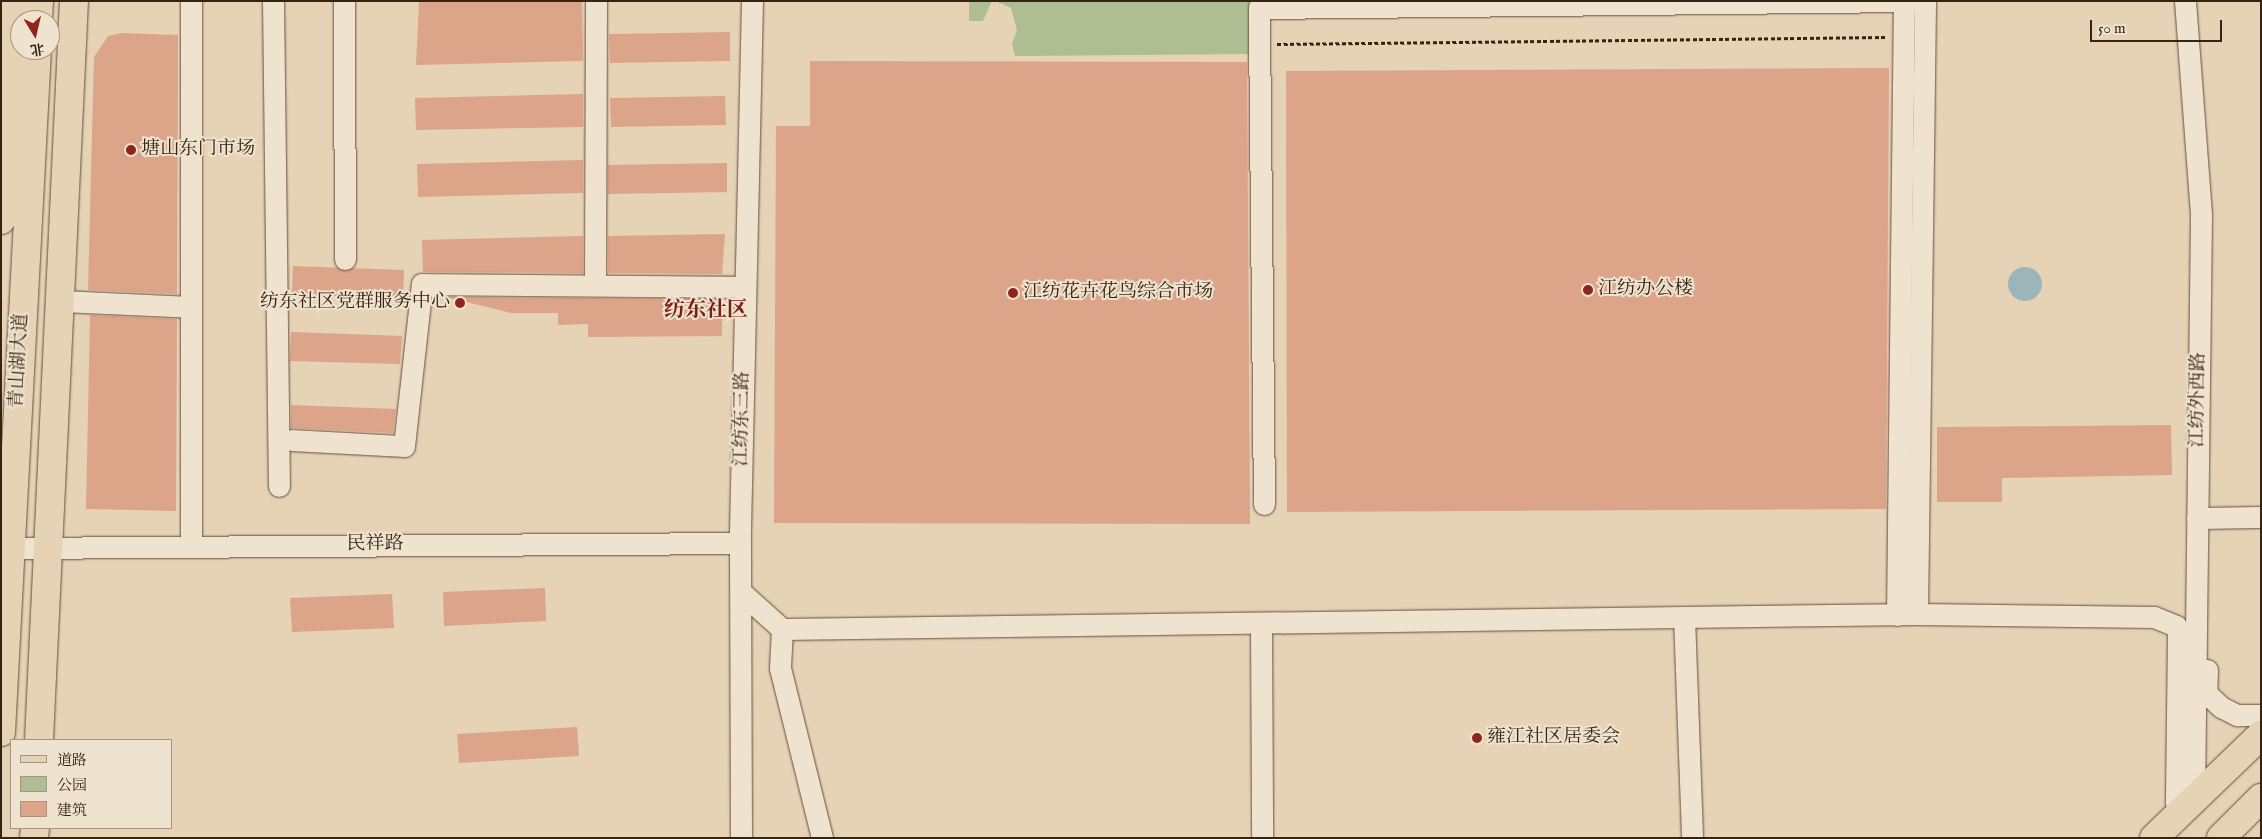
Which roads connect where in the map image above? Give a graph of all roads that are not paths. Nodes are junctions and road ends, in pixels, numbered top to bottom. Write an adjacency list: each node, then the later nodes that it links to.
1 (39, 1): 14 (main road)
2 (74, 1): 22 (main road)
3 (190, 1): 23 (street)
4 (273, 1): 25 (street)
5 (344, 1): 19 (street)
6 (596, 1): 20 (street)
7 (752, 1): 21 (street, 江纺东三路)
8 (1904, 1): 9 (street); 13 (street); 34 (street)
9 (1908, 1)
10 (1925, 1): 34 (street)
11 (2185, 1): 28 (street, 江纺外西路)
12 (2194, 1): 28 (street, 江纺外西路)
13 (1573, 4): 26 (street)
14 (26, 10)
15 (12, 60): 17 (main road)
16 (36, 60): 32 (main road, 青山湖大道)
17 (4, 132): 18 (main road)
18 (1, 220)
19 (345, 259)
20 (595, 285): 21 (street); 24 (street)
21 (745, 287): 30 (street, 江纺东三路)
22 (60, 301): 23 (street); 31 (main road)
23 (191, 307): 29 (street)
24 (292, 440)
25 (279, 486)
26 (1264, 504)
27 (2261, 517): 28 (street)
28 (2204, 518): 38 (street, 江纺外西路); 43 (street, 江纺外西路)
29 (191, 536): 30 (street, 民祥路); 31 (street, 民祥路)
30 (740, 537): 31 (street, 民祥路); 33 (street, 江纺东三路)
31 (49, 542): 32 (street, 民祥路); 41 (main road)
32 (11, 543): 39 (main road, 青山湖大道)
33 (740, 592): 37 (street); 44 (street, 江纺东三路)
34 (1907, 614): 35 (street); 43 (street)
35 (1684, 618): 36 (street); 47 (street)
36 (1261, 623): 37 (street); 46 (street)
37 (782, 630): 45 (street)
38 (2261, 715)
39 (1, 732)
40 (2261, 735): 43 (main road)
41 (39, 739)
42 (2261, 798): 49 (main road)
43 (2185, 801): 48 (main road)
44 (741, 838)
45 (822, 838)
46 (1262, 838)
47 (1692, 838)
48 (2154, 838)
49 (2222, 838)

